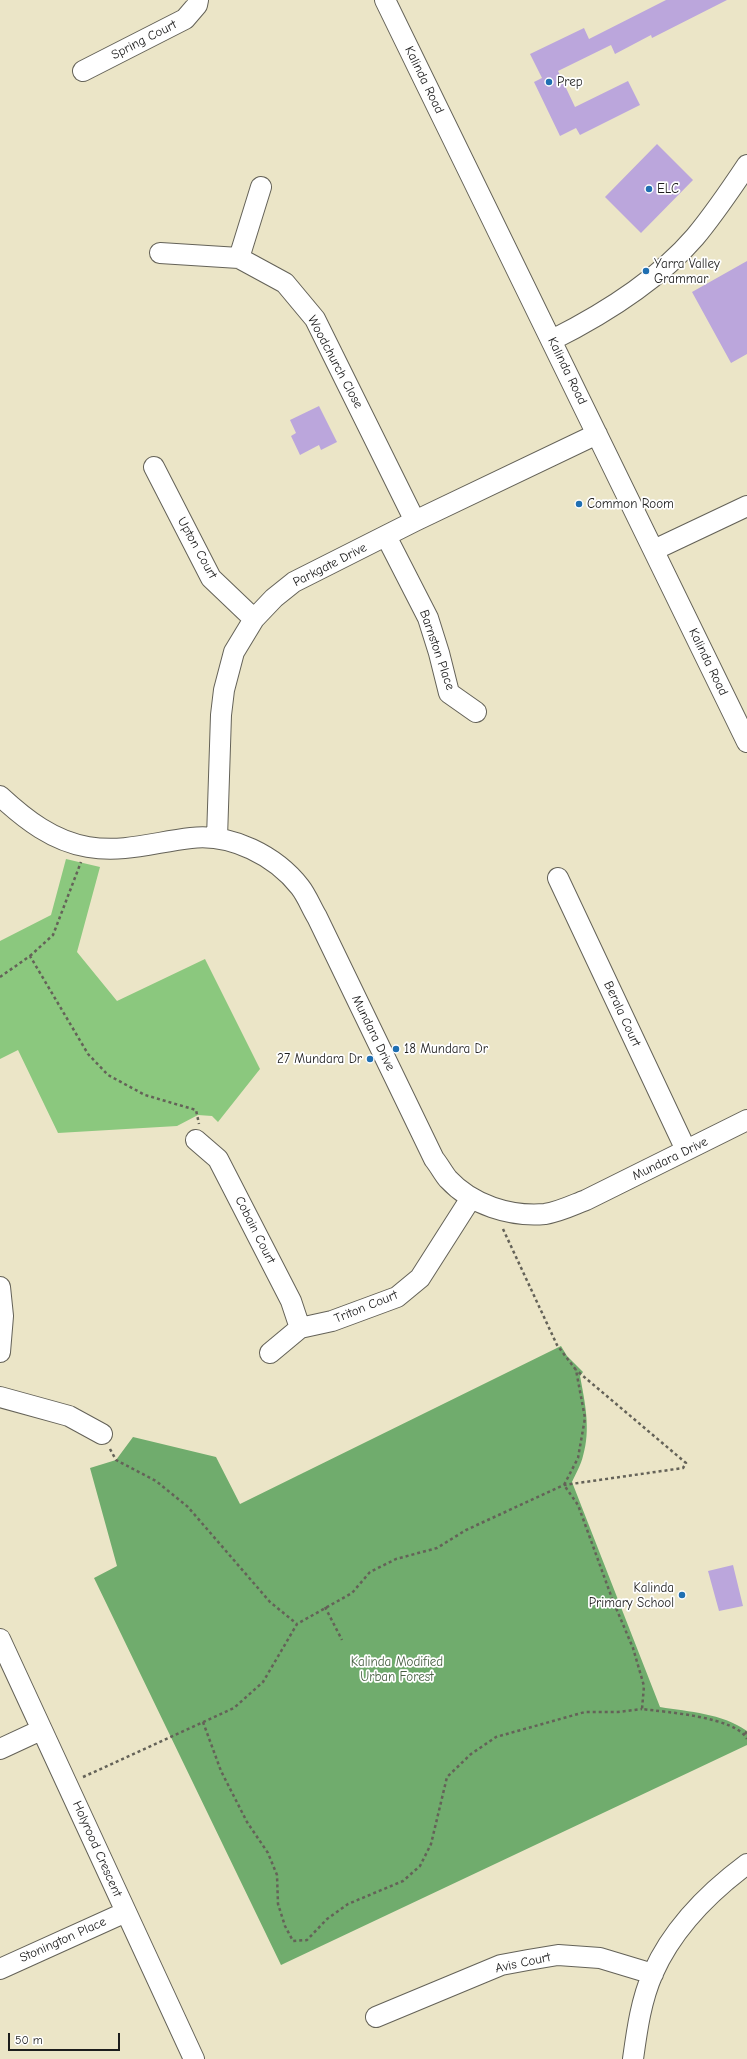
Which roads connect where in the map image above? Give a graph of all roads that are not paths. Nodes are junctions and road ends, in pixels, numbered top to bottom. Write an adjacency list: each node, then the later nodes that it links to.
1 (198, 0): 3 (street, Spring Court)
2 (385, 0): 8 (street, Kalinda Road)
3 (83, 71)
4 (747, 165): 8 (street)
5 (261, 187): 7 (street)
6 (160, 253): 7 (street, Woodchurch Close)
7 (239, 258): 12 (street, Woodchurch Close)
8 (552, 340): 9 (street, Kalinda Road)
9 (597, 434): 12 (street, Parkgate Drive); 14 (street, Kalinda Road)
10 (154, 467): 15 (street, Upton Court)
11 (747, 506): 14 (street)
12 (416, 521): 13 (street, Parkgate Drive)
13 (386, 536): 15 (street, Parkgate Drive); 16 (street, Barnston Place)
14 (654, 550): 17 (street, Kalinda Road)
15 (254, 619): 19 (street, Parkgate Drive)
16 (476, 712)
17 (747, 742)
18 (0, 796): 19 (street, Mundara Drive)
19 (217, 838): 24 (street, Mundara Drive)
20 (558, 878): 23 (street, Berala Court)
21 (747, 1120): 23 (street, Mundara Drive)
22 (196, 1140): 26 (street, Cobain Court)
23 (686, 1150): 24 (street, Mundara Drive)
24 (471, 1198): 26 (street, Triton Court)
25 (0, 1287): 27 (street)
26 (300, 1328): 28 (street, Triton Court)
27 (0, 1352)
28 (270, 1354)
29 (0, 1397): 30 (street)
30 (102, 1434)
31 (0, 1639): 32 (street, Holyrood Crescent)
32 (41, 1730): 33 (street); 35 (street, Holyrood Crescent)
33 (0, 1749)
34 (747, 1864): 37 (street)
35 (126, 1912): 36 (street, Stonington Place); 39 (street, Holyrood Crescent)
36 (0, 1968)
37 (653, 1974): 38 (street, Avis Court); 40 (street)
38 (376, 2017)
39 (194, 2059)
40 (633, 2059)

